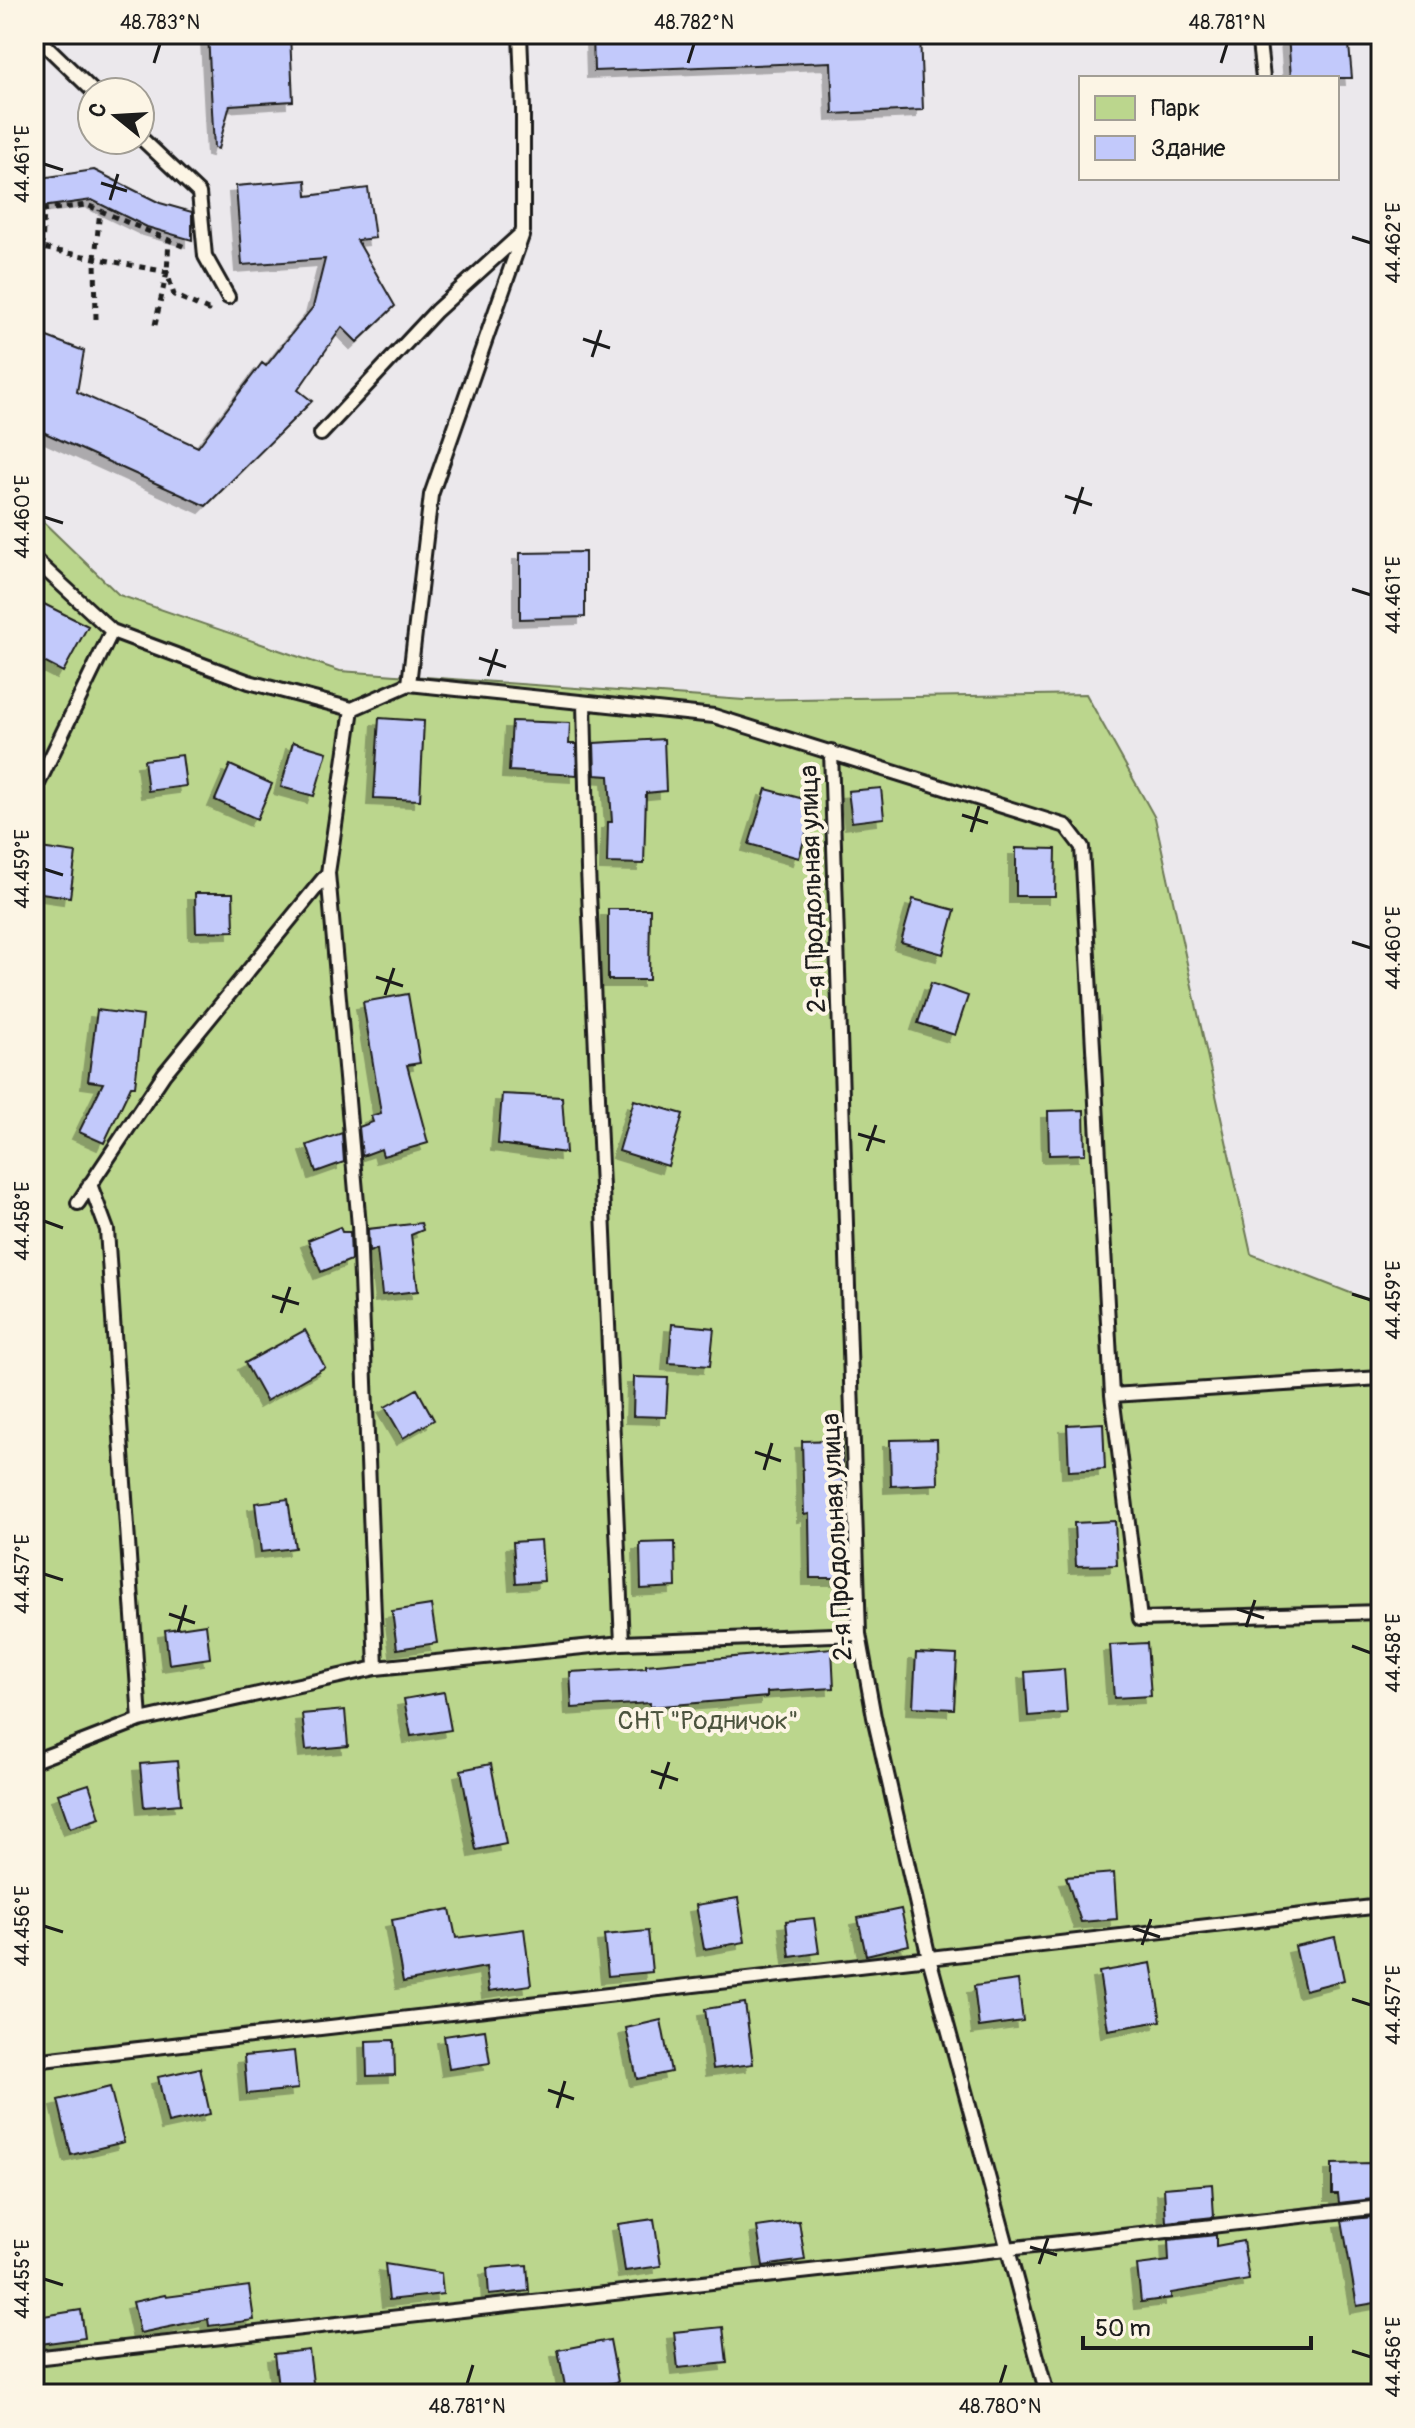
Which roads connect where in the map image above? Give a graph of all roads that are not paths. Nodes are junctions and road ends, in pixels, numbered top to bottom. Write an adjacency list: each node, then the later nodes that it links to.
1 (34, 34): 4 (lane)
2 (520, 34): 7 (lane)
3 (1258, 34): 5 (lane)
4 (77, 76)
5 (1263, 76)
6 (156, 152): 8 (lane)
7 (523, 232): 9 (lane); 12 (lane)
8 (228, 297)
9 (321, 434)
10 (34, 559): 11 (lane)
11 (112, 631): 14 (lane); 16 (lane)
12 (409, 684): 13 (lane); 14 (lane)
13 (584, 703): 15 (lane); 24 (lane)
14 (352, 709): 17 (lane)
15 (831, 751): 21 (lane); 23 (lane, 2-я Продольная улица)
16 (34, 792)
17 (328, 873): 18 (lane); 25 (lane)
18 (90, 1184): 19 (lane); 26 (lane)
19 (78, 1203)
20 (1381, 1378): 21 (lane)
21 (1112, 1395): 22 (lane)
22 (1381, 1612)
23 (859, 1634): 24 (lane); 29 (lane, 2-я Продольная улица)
24 (622, 1643): 25 (lane)
25 (376, 1668): 26 (lane)
26 (140, 1720): 27 (lane)
27 (34, 1761)
28 (1381, 1906): 29 (lane)
29 (929, 1958): 30 (lane); 32 (lane, 2-я Продольная улица)
30 (34, 2061)
31 (1381, 2207): 32 (lane)
32 (1010, 2250): 33 (lane); 34 (lane, 2-я Продольная улица)
33 (34, 2358)
34 (1047, 2394)

